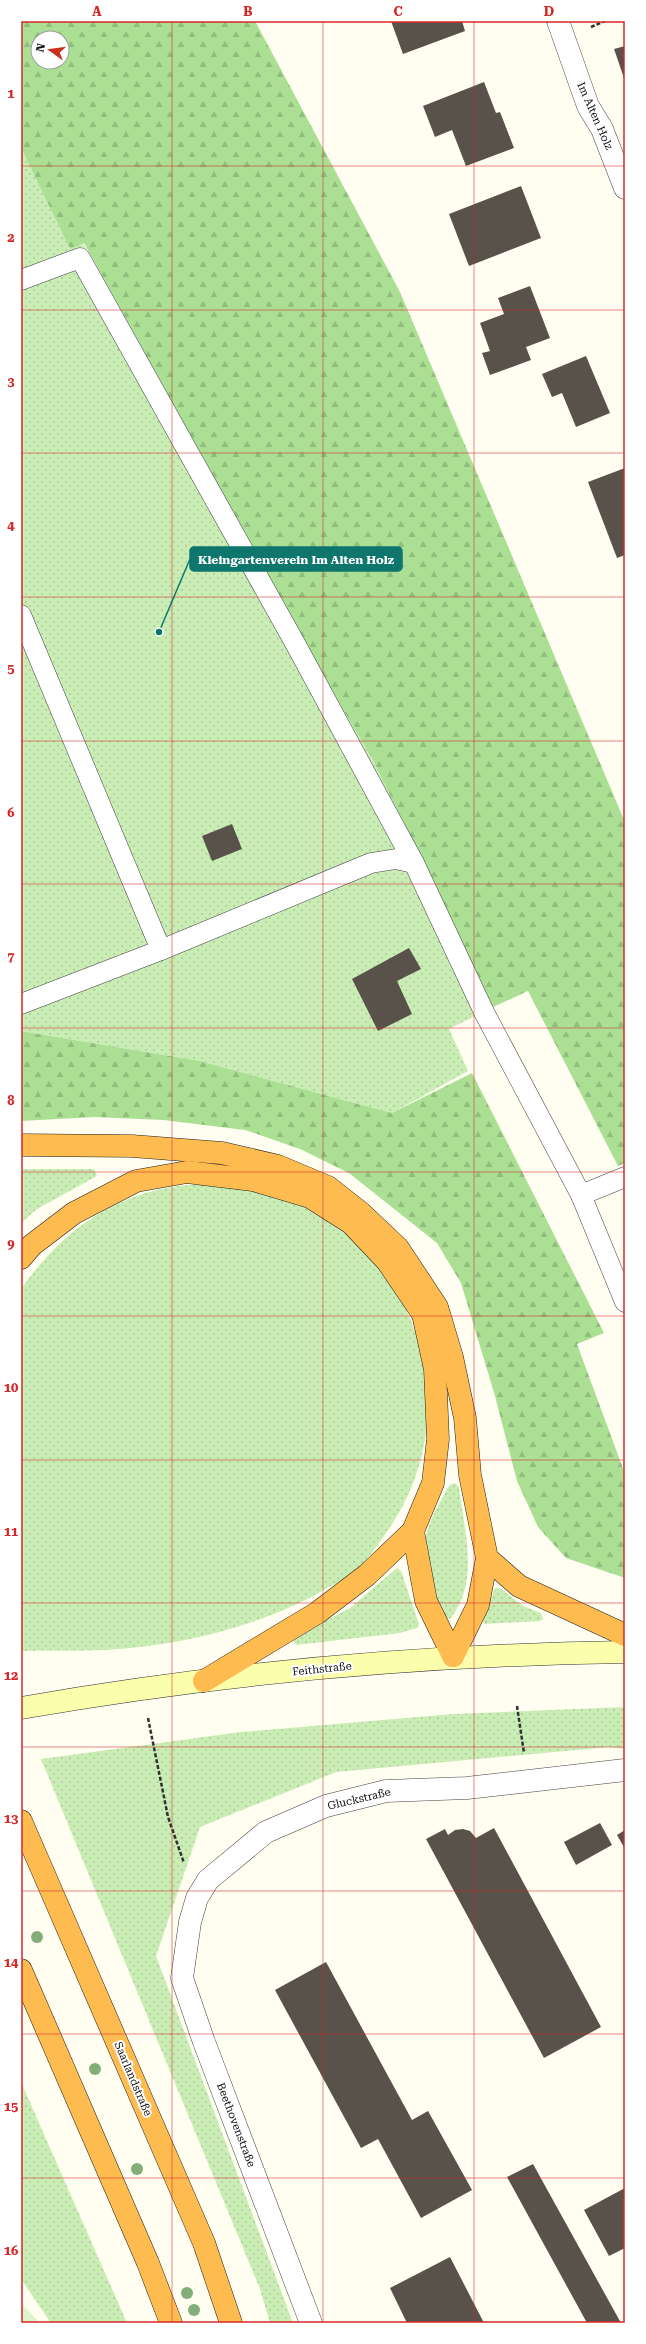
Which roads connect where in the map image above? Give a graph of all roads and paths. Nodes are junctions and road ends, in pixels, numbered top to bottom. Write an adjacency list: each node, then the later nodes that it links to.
1 (558, 21): 2 (street, Im Alten Holz)
2 (625, 188)
3 (21, 280): 5 (lane)
4 (21, 615): 6 (lane)
5 (414, 863): 6 (lane); 10 (lane)
6 (160, 950): 7 (lane)
7 (21, 1004)
8 (21, 1145): 14 (highway)
9 (625, 1177): 10 (lane)
10 (581, 1195): 12 (lane)
11 (21, 1258): 13 (highway)
12 (625, 1302)
13 (413, 1531): 17 (highway); 18 (highway)
14 (487, 1558): 15 (highway); 17 (highway)
15 (625, 1635)
16 (625, 1652): 17 (main road, Feithstraße)
17 (453, 1656): 18 (main road, Feithstraße)
18 (204, 1681): 20 (main road, Feithstraße)
19 (517, 1706): 23 (path)
20 (21, 1708)
21 (152, 1739): 26 (path)
22 (625, 1770): 23 (street, Gluckstraße)
23 (528, 1781): 26 (street, Gluckstraße)
24 (21, 1806): 25 (highway, Saarlandstraße)
25 (25, 1830): 30 (highway, Saarlandstraße)
26 (197, 1898): 27 (street, Gluckstraße)
27 (190, 1922): 31 (street, Beethovenstraße)
28 (21, 1970): 29 (highway)
29 (170, 2323)
30 (231, 2323)
31 (311, 2323)

